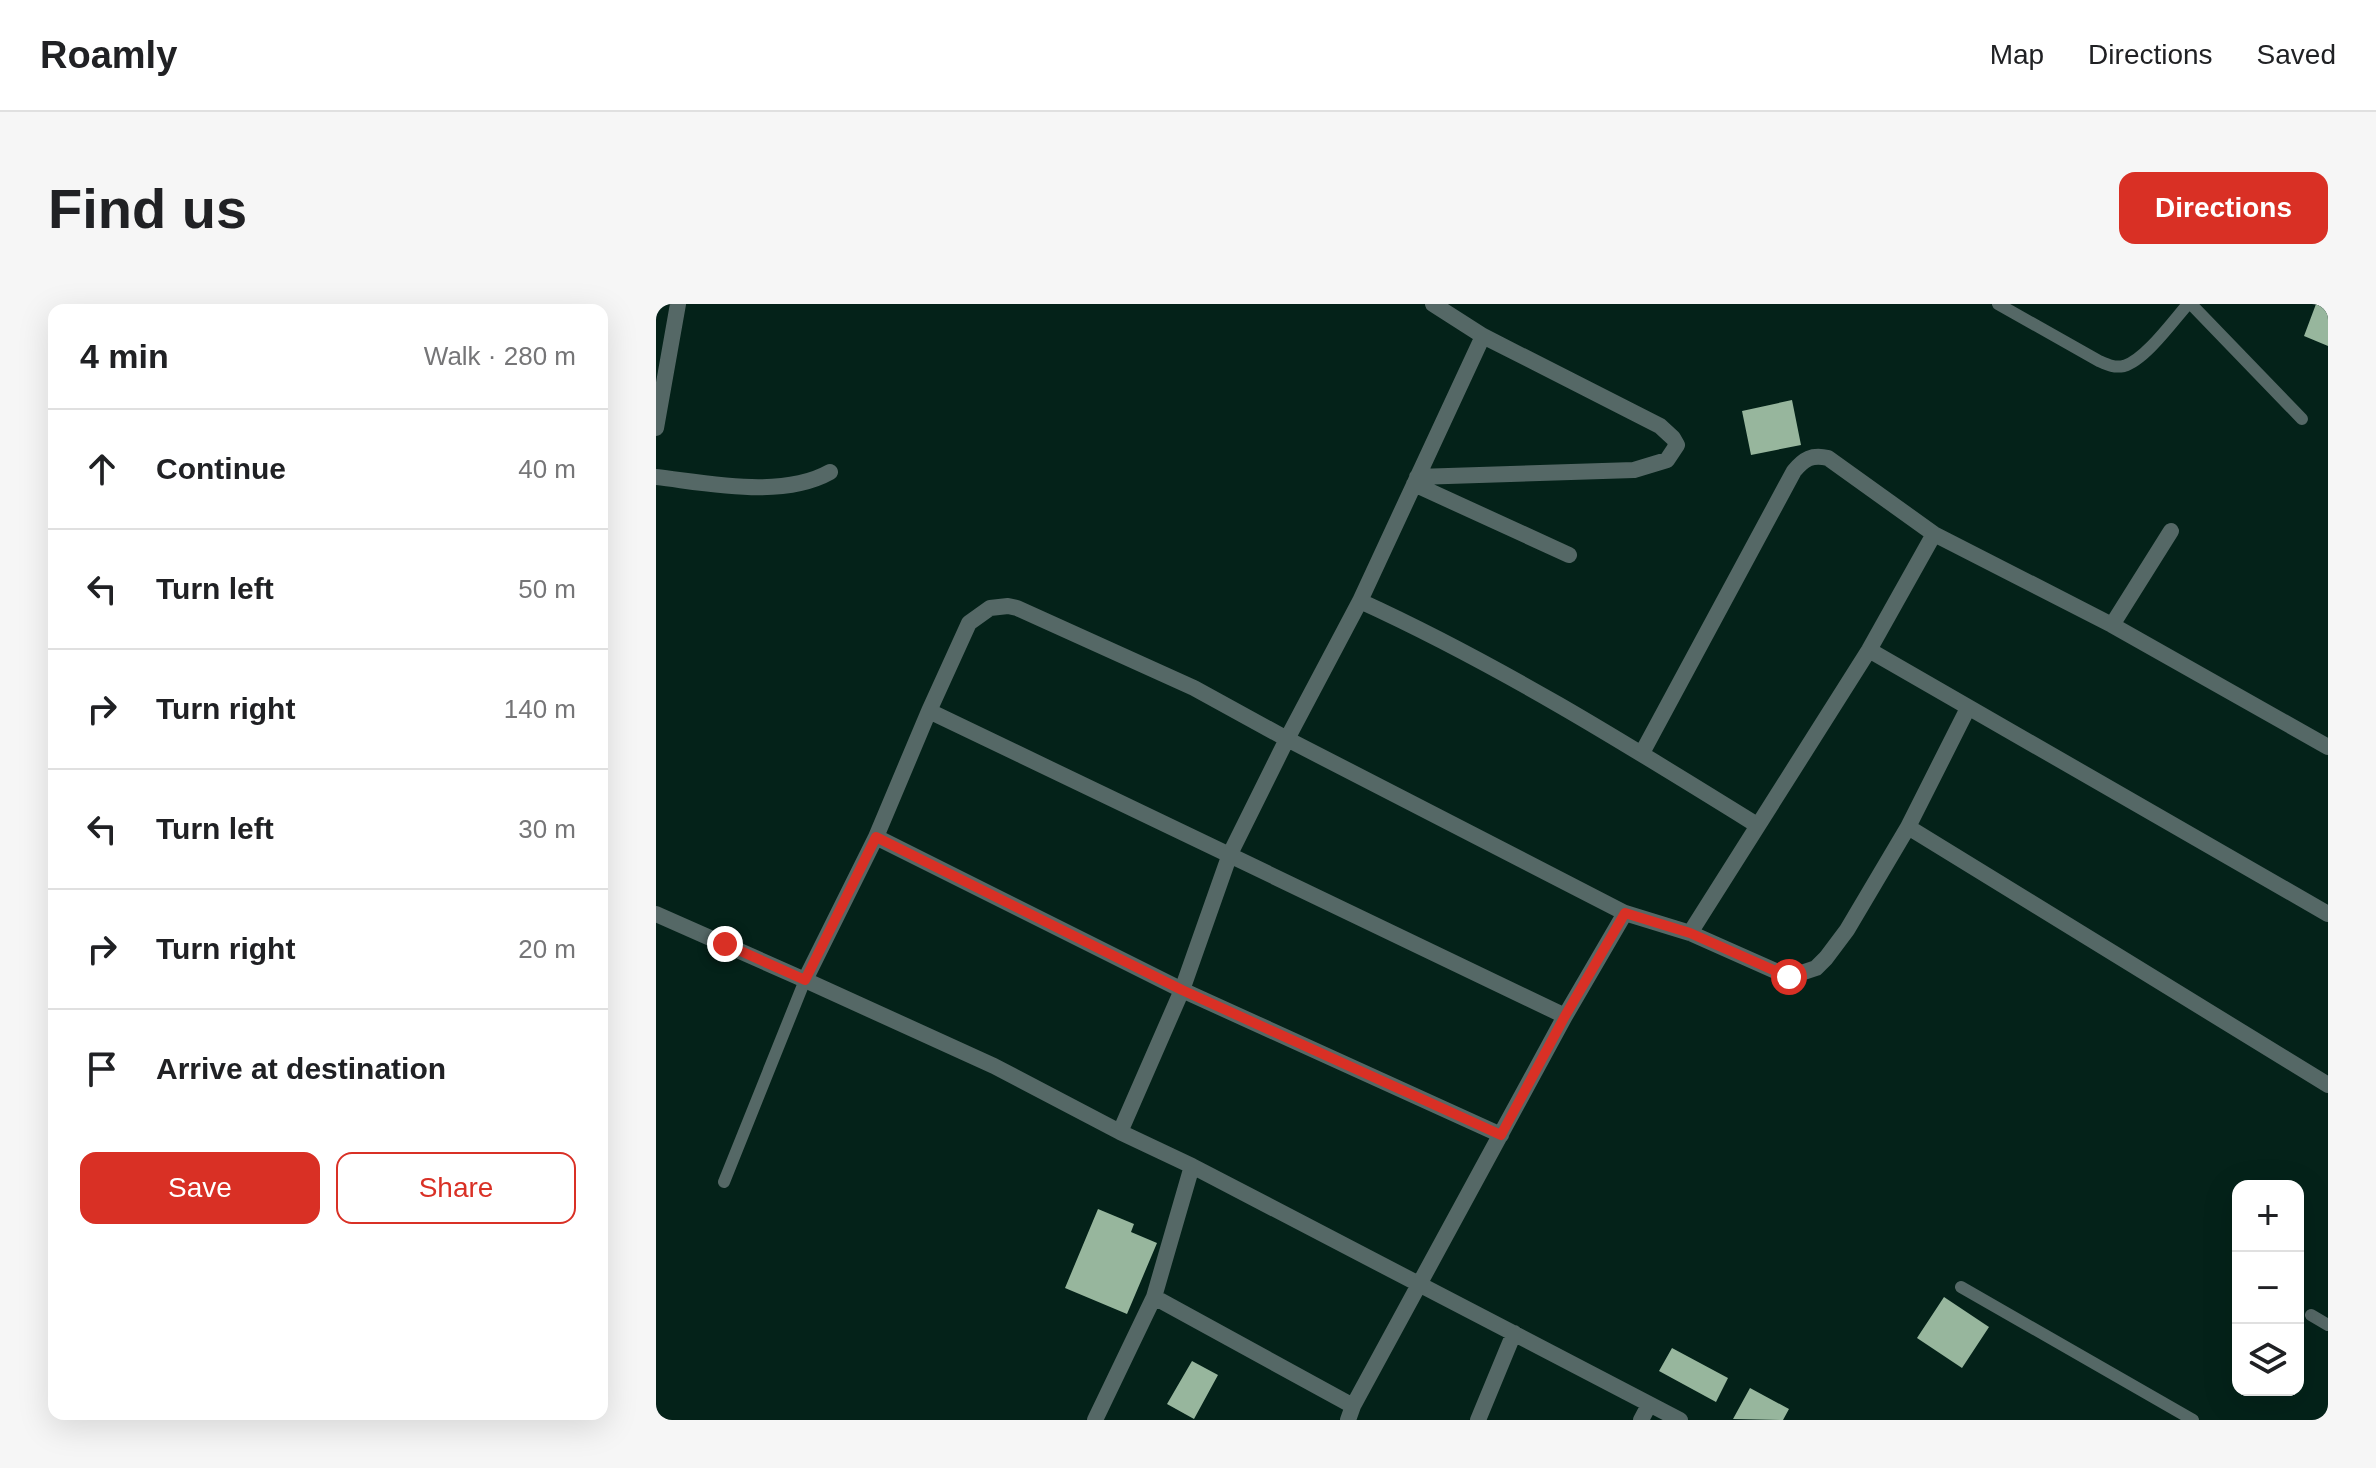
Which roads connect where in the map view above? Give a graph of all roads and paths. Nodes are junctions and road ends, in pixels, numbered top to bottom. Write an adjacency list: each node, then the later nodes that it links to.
1 (678, 304): 7 (street)
2 (1433, 304): 5 (street)
3 (1998, 304): 4 (lane)
4 (2190, 304): 6 (lane)
5 (1483, 336): 10 (street); 10 (street)
6 (2302, 419)
7 (656, 428)
8 (830, 472): 9 (street)
9 (656, 477)
10 (1415, 480): 13 (street); 14 (street)
11 (2171, 531): 15 (street)
12 (1934, 534): 15 (street); 16 (street); 21 (street)
13 (1569, 555)
14 (1360, 601): 19 (street); 21 (street)
15 (2112, 625): 20 (street)
16 (1869, 650): 17 (street); 22 (street)
17 (1968, 708): 23 (street); 27 (street)
18 (929, 711): 19 (street); 24 (street); 25 (street)
19 (1287, 739): 25 (street); 26 (street)
20 (2328, 747)
21 (1642, 753): 22 (street)
22 (1757, 825): 29 (street)
23 (1908, 827): 29 (street); 33 (street)
24 (876, 837): 30 (street); 31 (street)
25 (1230, 854): 31 (street); 32 (street)
26 (1625, 913): 29 (street); 32 (street)
27 (2328, 914)
28 (661, 917): 30 (street)
29 (1690, 933)
30 (805, 980): 34 (street); 37 (lane)
31 (1182, 990): 34 (street); 35 (street)
32 (1565, 1016): 35 (street)
33 (2328, 1085)
34 (1120, 1132): 36 (street)
35 (1501, 1135): 38 (street)
36 (1192, 1166): 38 (street); 40 (street)
37 (724, 1182)
38 (1420, 1284): 43 (street); 45 (street)
39 (1961, 1287): 49 (lane)
40 (1154, 1297): 45 (street); 46 (street)
41 (2311, 1315): 42 (lane)
42 (2328, 1325)
43 (1514, 1333): 44 (street); 47 (street)
44 (1645, 1412): 48 (street)
45 (1351, 1413)
46 (1095, 1420)
47 (1478, 1420)
48 (1680, 1420)
49 (2193, 1420)

